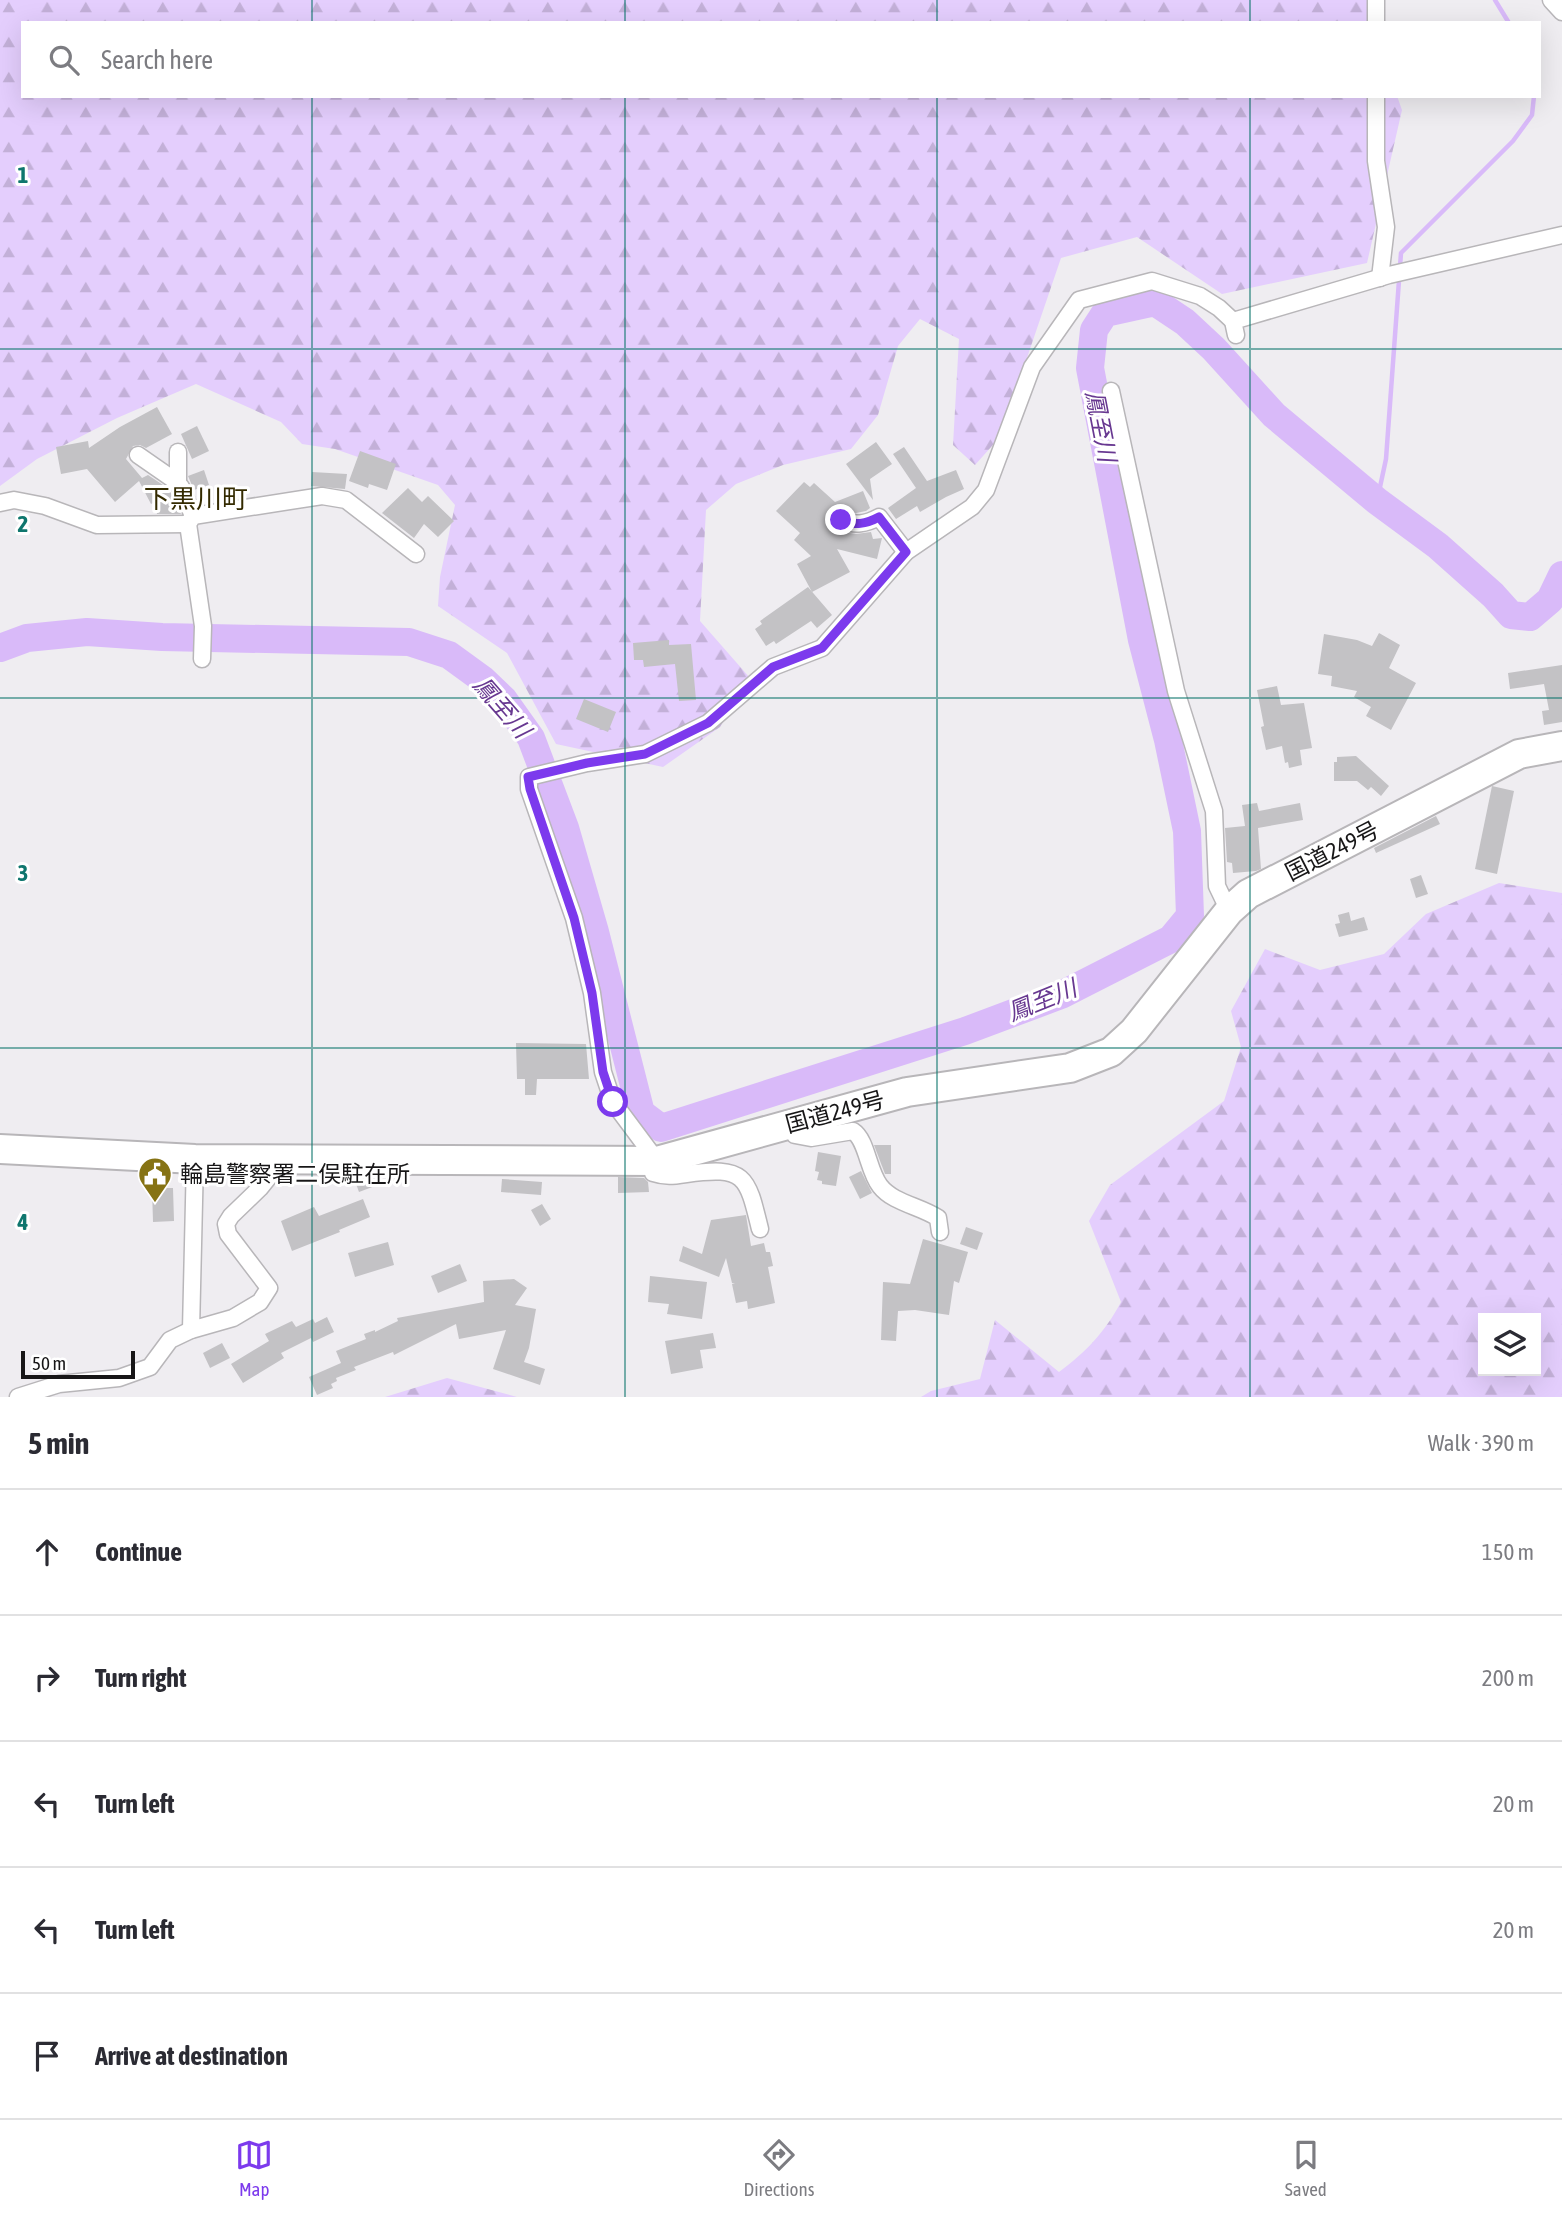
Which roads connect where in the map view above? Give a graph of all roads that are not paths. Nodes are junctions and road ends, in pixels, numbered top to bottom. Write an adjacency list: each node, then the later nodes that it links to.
1 (1376, 0): 4 (street)
2 (1551, 0): 3 (street)
3 (1562, 12)
4 (1376, 21)
5 (1376, 98): 7 (street)
6 (1562, 235): 7 (street)
7 (1385, 277): 15 (street)
8 (1111, 391): 19 (street)
9 (178, 452): 11 (street)
10 (138, 455): 11 (street)
11 (178, 485): 13 (street)
12 (0, 503): 13 (street)
13 (191, 520): 16 (street); 17 (street)
14 (841, 520): 15 (street)
15 (906, 552): 24 (street)
16 (416, 554)
17 (202, 659)
18 (1562, 746): 19 (highway, 国道249号)
19 (1229, 911): 20 (highway, 国道249号)
20 (792, 1123): 24 (highway, 国道249号); 26 (street)
21 (0, 1149): 23 (highway, 国道249号)
22 (285, 1158): 23 (highway, 国道249号); 24 (highway, 国道249号); 27 (street)
23 (195, 1159): 27 (street)
24 (654, 1161): 25 (street)
25 (760, 1229)
26 (940, 1232)
27 (191, 1330): 28 (street)
28 (18, 1397)

